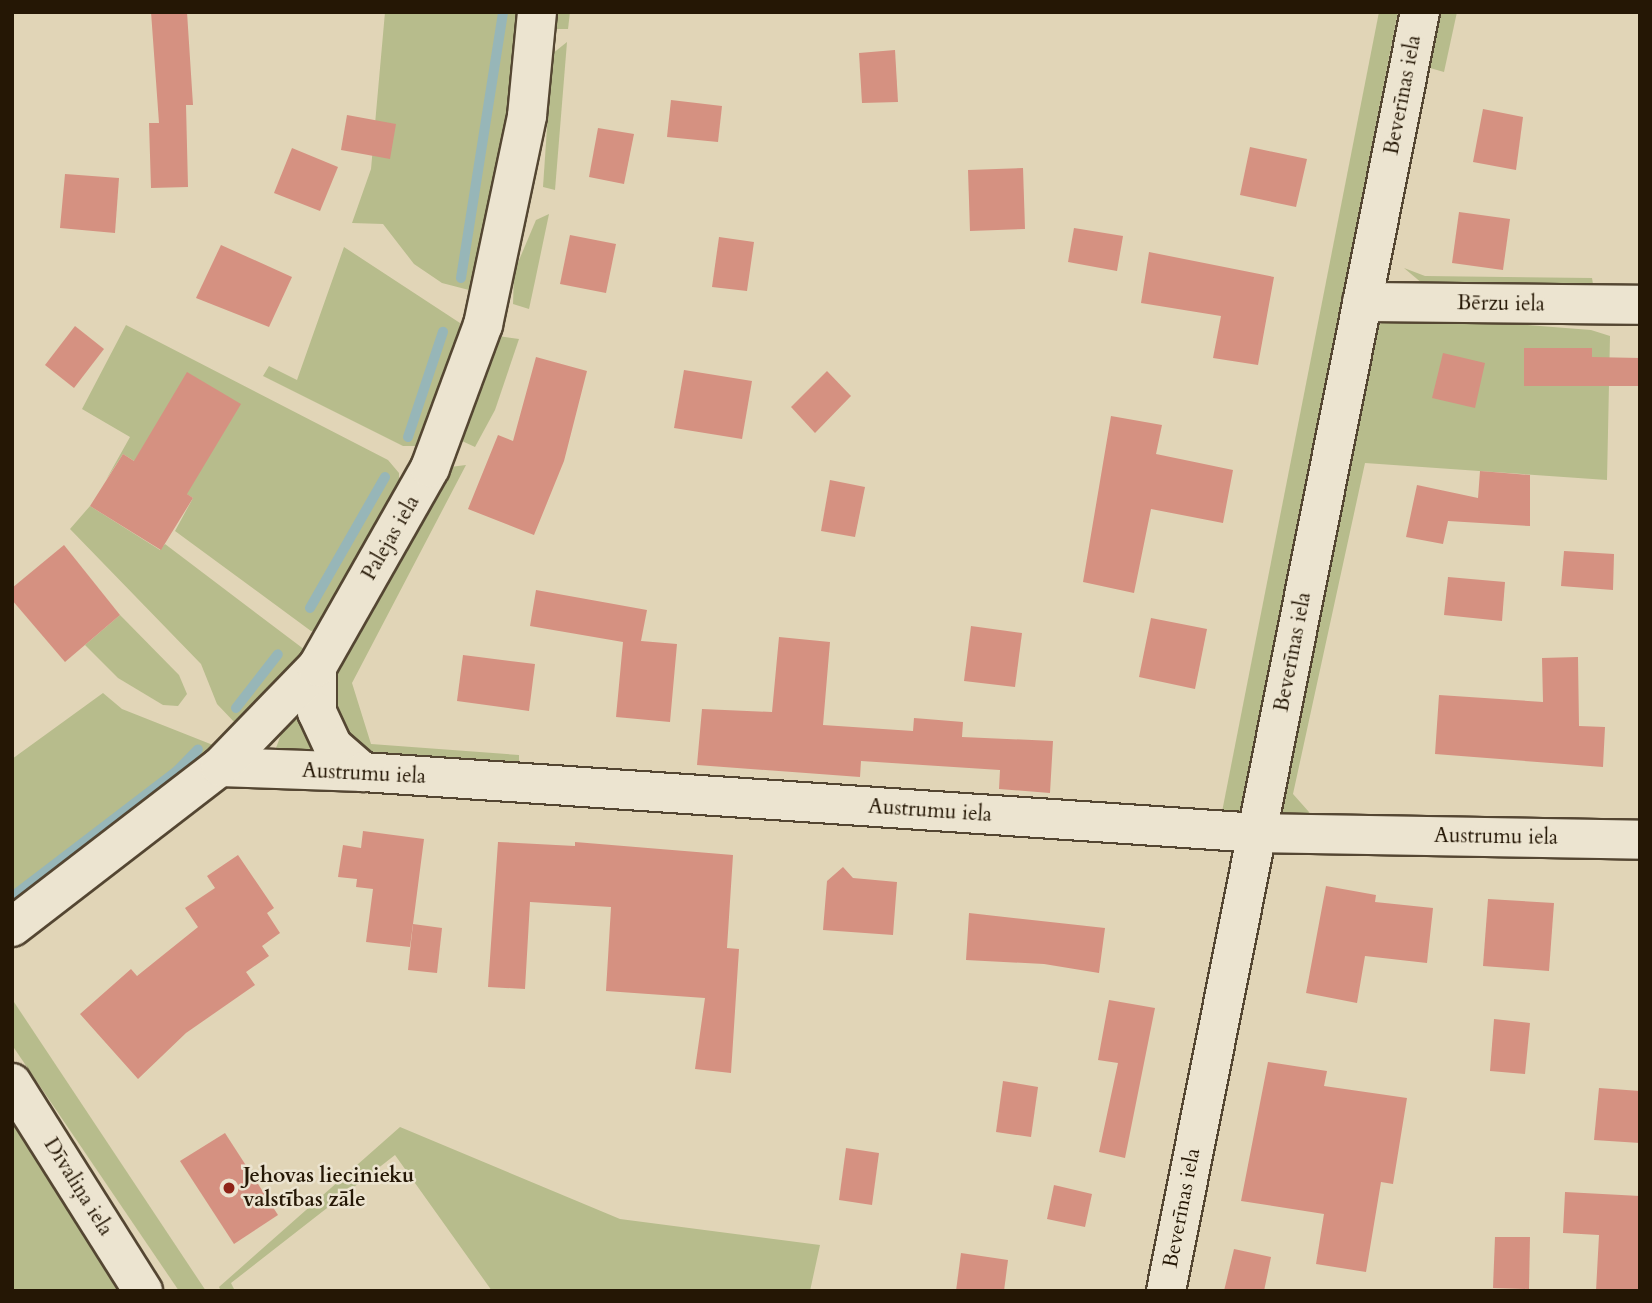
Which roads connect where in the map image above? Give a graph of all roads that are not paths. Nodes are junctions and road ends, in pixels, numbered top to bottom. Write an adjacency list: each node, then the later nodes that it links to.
1 (537, 12): 5 (street, Palejas iela)
2 (1420, 12): 3 (street, Beverīnas iela)
3 (1363, 302): 4 (street, Bērzu iela); 8 (street, Beverīnas iela)
4 (1640, 305)
5 (317, 667): 6 (street, Palejas iela); 7 (street)
6 (220, 768): 7 (street, Austrumu iela); 10 (street, Palejas iela)
7 (363, 772): 8 (street, Austrumu iela)
8 (1257, 833): 9 (street, Austrumu iela); 13 (street, Beverīnas iela)
9 (1640, 840)
10 (12, 927)
11 (12, 1083): 12 (street, Dīvaliņa iela)
12 (143, 1291)
13 (1166, 1291)

